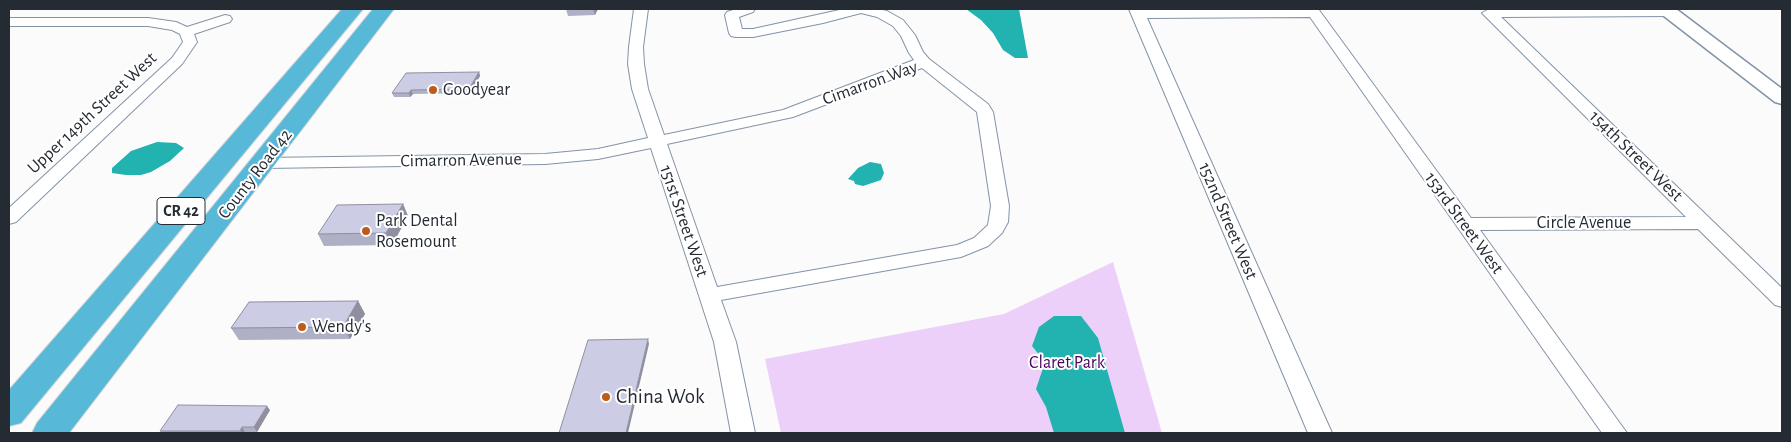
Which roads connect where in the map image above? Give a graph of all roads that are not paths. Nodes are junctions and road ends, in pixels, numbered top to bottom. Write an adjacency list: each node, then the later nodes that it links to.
1 (113, 9): 10 (street)
2 (353, 9): 20 (highway, County Road 42 / CR 42)
3 (384, 9): 16 (highway, County Road 42 / CR 42)
4 (641, 9): 15 (street, 151st Street West)
5 (748, 9): 6 (street)
6 (860, 9): 13 (street)
7 (1668, 11): 14 (street); 18 (street, 154th Street West)
8 (1137, 12): 19 (street, 153rd Street West); 27 (street, 152nd Street West)
9 (225, 19): 12 (street)
10 (97, 22): 11 (street); 12 (street)
11 (12, 24)
12 (186, 32): 17 (street, Upper 149th Street West)
13 (924, 62): 15 (street, Cimarron Way); 21 (street, Cimarron Way)
14 (1782, 98)
15 (657, 142): 16 (street, Cimarron Avenue); 21 (street, 151st Street West)
16 (264, 163): 25 (highway, County Road 42 / CR 42)
17 (9, 218)
18 (1704, 223): 19 (street, Circle Avenue); 22 (street, 154th Street West)
19 (1464, 224): 28 (street, 153rd Street West)
20 (123, 280): 23 (highway, County Road 42 / CR 42); 24 (highway)
21 (710, 295): 26 (street, 151st Street West)
22 (1782, 300)
23 (9, 413)
24 (14, 433)
25 (49, 433)
26 (743, 433)
27 (1320, 433)
28 (1615, 433)

